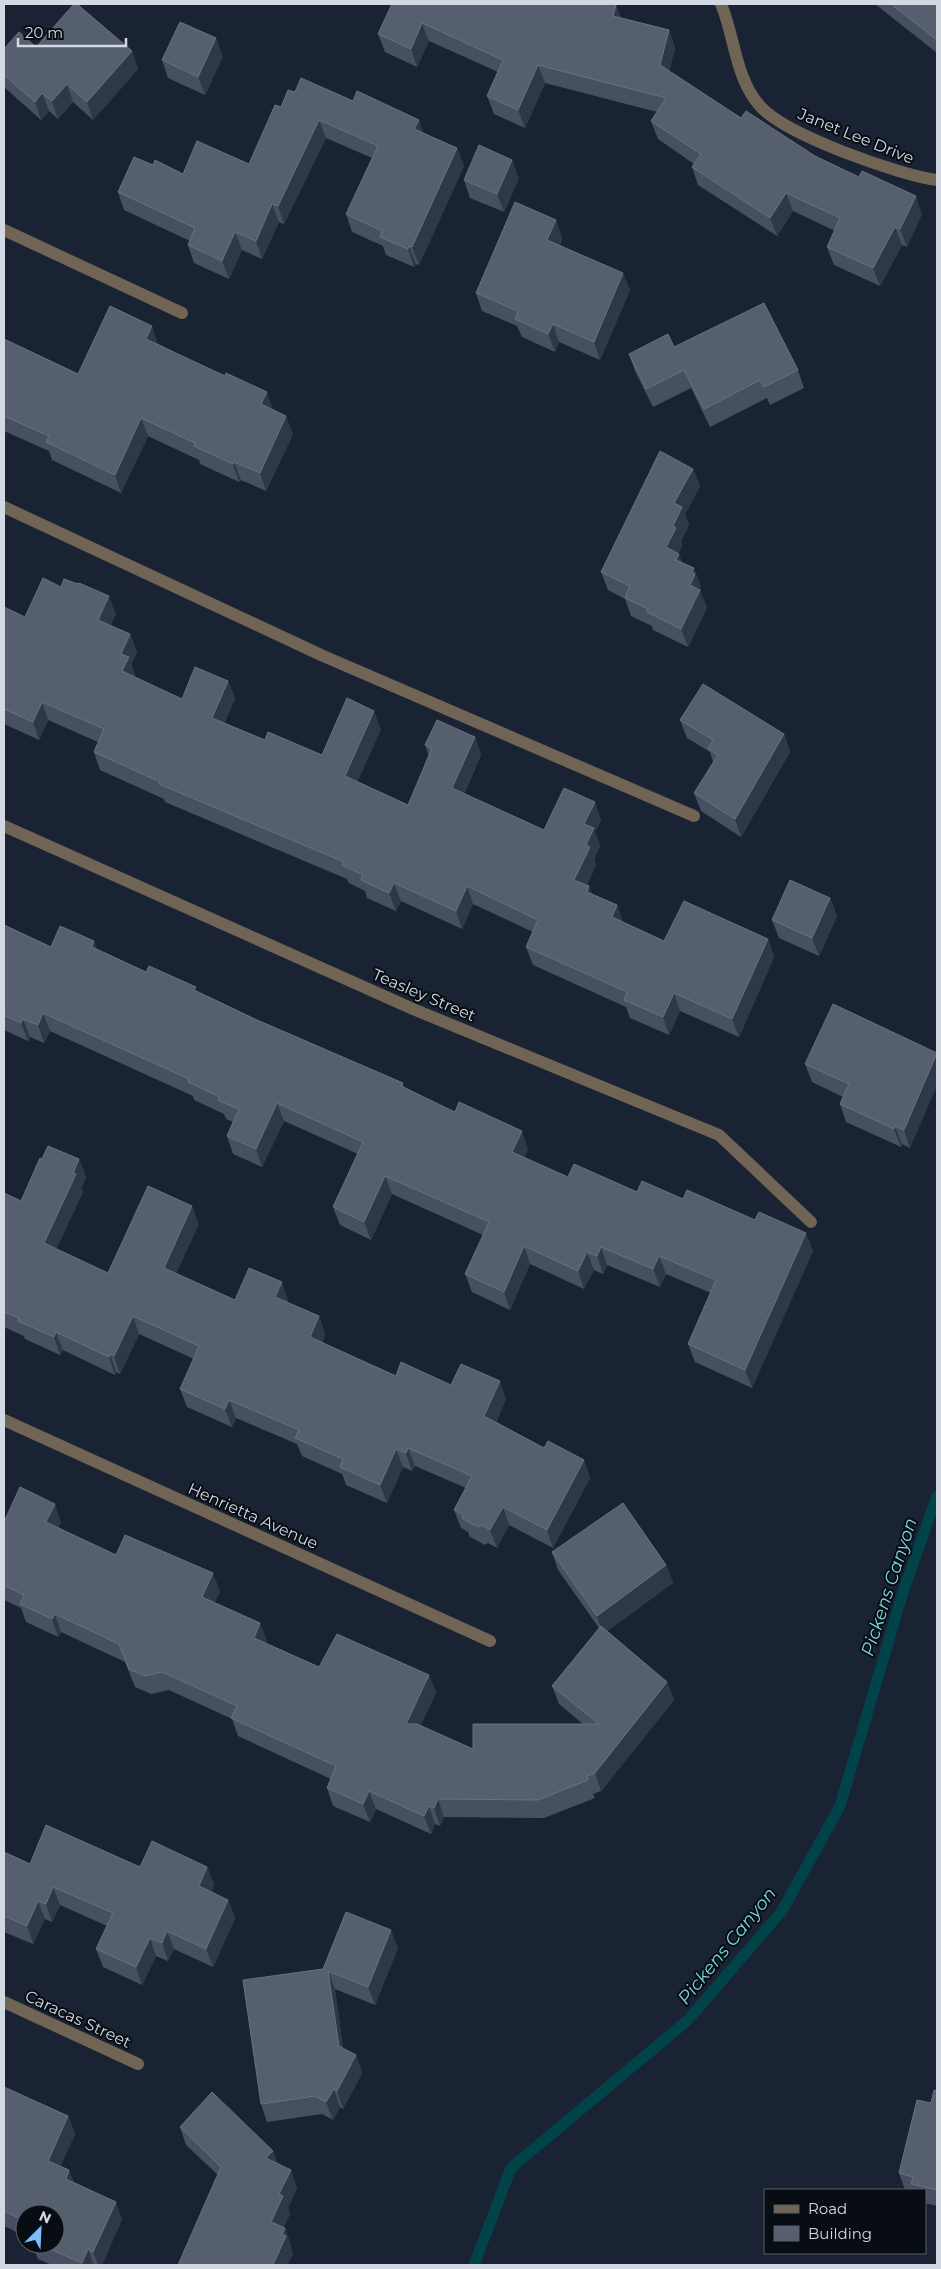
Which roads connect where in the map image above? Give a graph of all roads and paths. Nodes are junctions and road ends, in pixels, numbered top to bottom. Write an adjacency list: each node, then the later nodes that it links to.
1 (721, 4): 2 (street, Janet Lee Drive)
2 (937, 180)
3 (4, 230): 4 (street)
4 (182, 313)
5 (4, 507): 6 (street)
6 (694, 816)
7 (4, 826): 8 (street, Teasley Street)
8 (811, 1222)
9 (4, 1420): 10 (street, Henrietta Avenue)
10 (490, 1641)
11 (4, 2002): 12 (street, Caracas Street)
12 (138, 2064)

